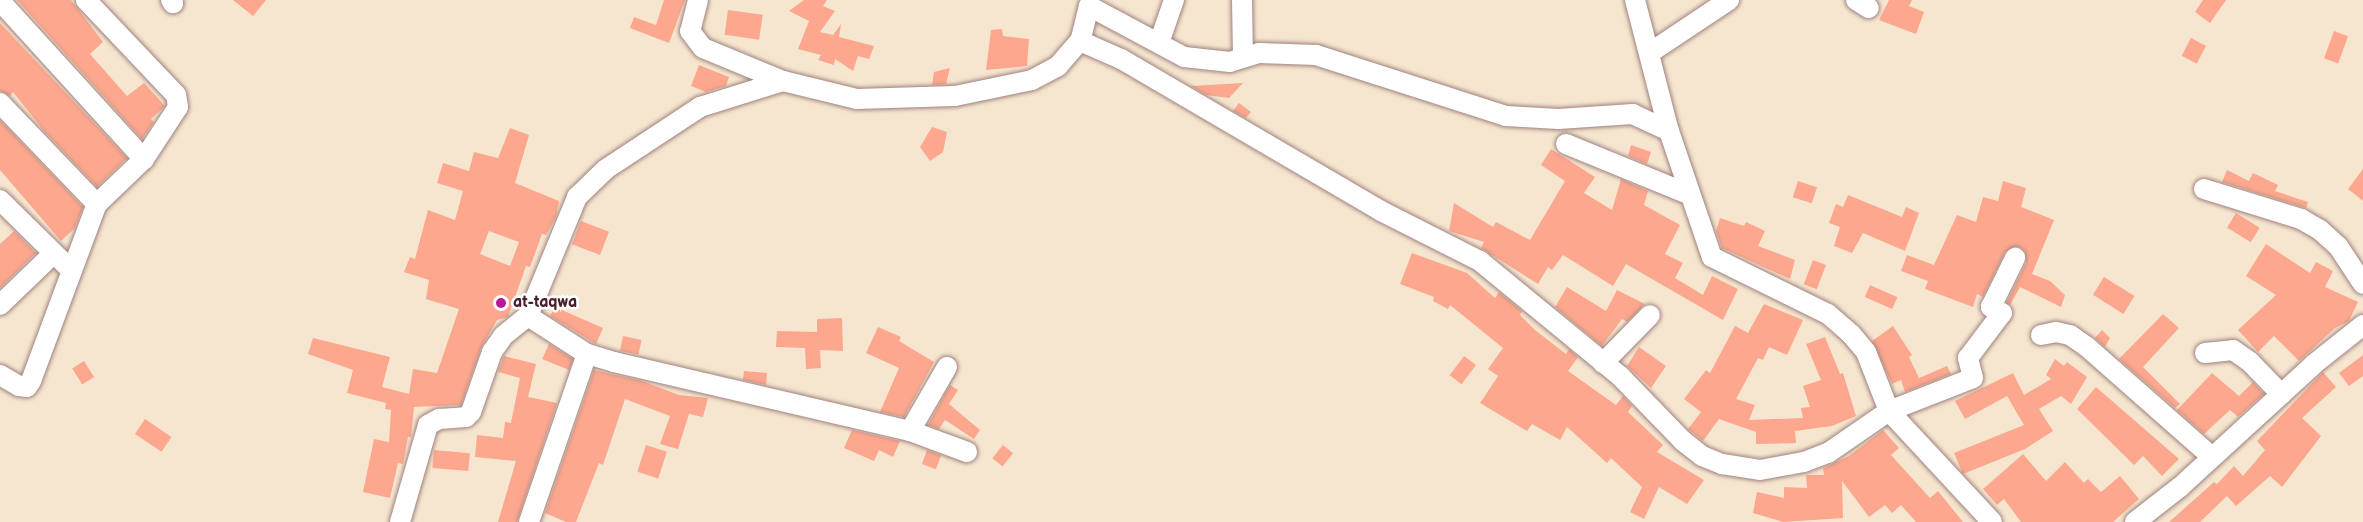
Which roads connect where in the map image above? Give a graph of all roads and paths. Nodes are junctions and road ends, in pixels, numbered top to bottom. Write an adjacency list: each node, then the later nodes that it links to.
1 (86, 0): 17 (street)
2 (698, 0): 13 (street)
3 (1174, 0): 10 (street)
4 (1242, 0): 12 (street)
5 (1635, 0): 11 (street)
6 (1729, 0): 11 (street)
7 (0, 2): 17 (street)
8 (1087, 3): 9 (street); 10 (street)
9 (1080, 41): 13 (street); 33 (street)
10 (1159, 43): 12 (street)
11 (1651, 52): 15 (street)
12 (1243, 57): 15 (street)
13 (783, 81): 28 (street)
14 (0, 103): 20 (street)
15 (1669, 131): 19 (street)
16 (1566, 144): 19 (street)
17 (144, 159): 20 (street)
18 (2204, 189): 25 (street)
19 (1688, 194): 37 (street)
20 (97, 204): 24 (street)
21 (2, 206): 22 (street)
22 (52, 255): 24 (street); 26 (street)
23 (2015, 258): 37 (street)
24 (71, 270): 35 (street)
25 (2363, 284)
26 (0, 305)
27 (1650, 315): 33 (street)
28 (528, 316): 32 (street); 41 (street)
29 (2363, 325): 36 (street)
30 (2041, 335): 40 (street)
31 (2205, 353): 36 (street)
32 (586, 354): 38 (street); 42 (street)
33 (1603, 363): 37 (street)
34 (947, 367): 38 (street)
35 (0, 375)
36 (2281, 394): 40 (street)
37 (1889, 411): 43 (street)
38 (910, 431): 39 (street)
39 (967, 452)
40 (2212, 457): 44 (street)
41 (400, 522)
42 (529, 522)
43 (1992, 522)
44 (2135, 522)

